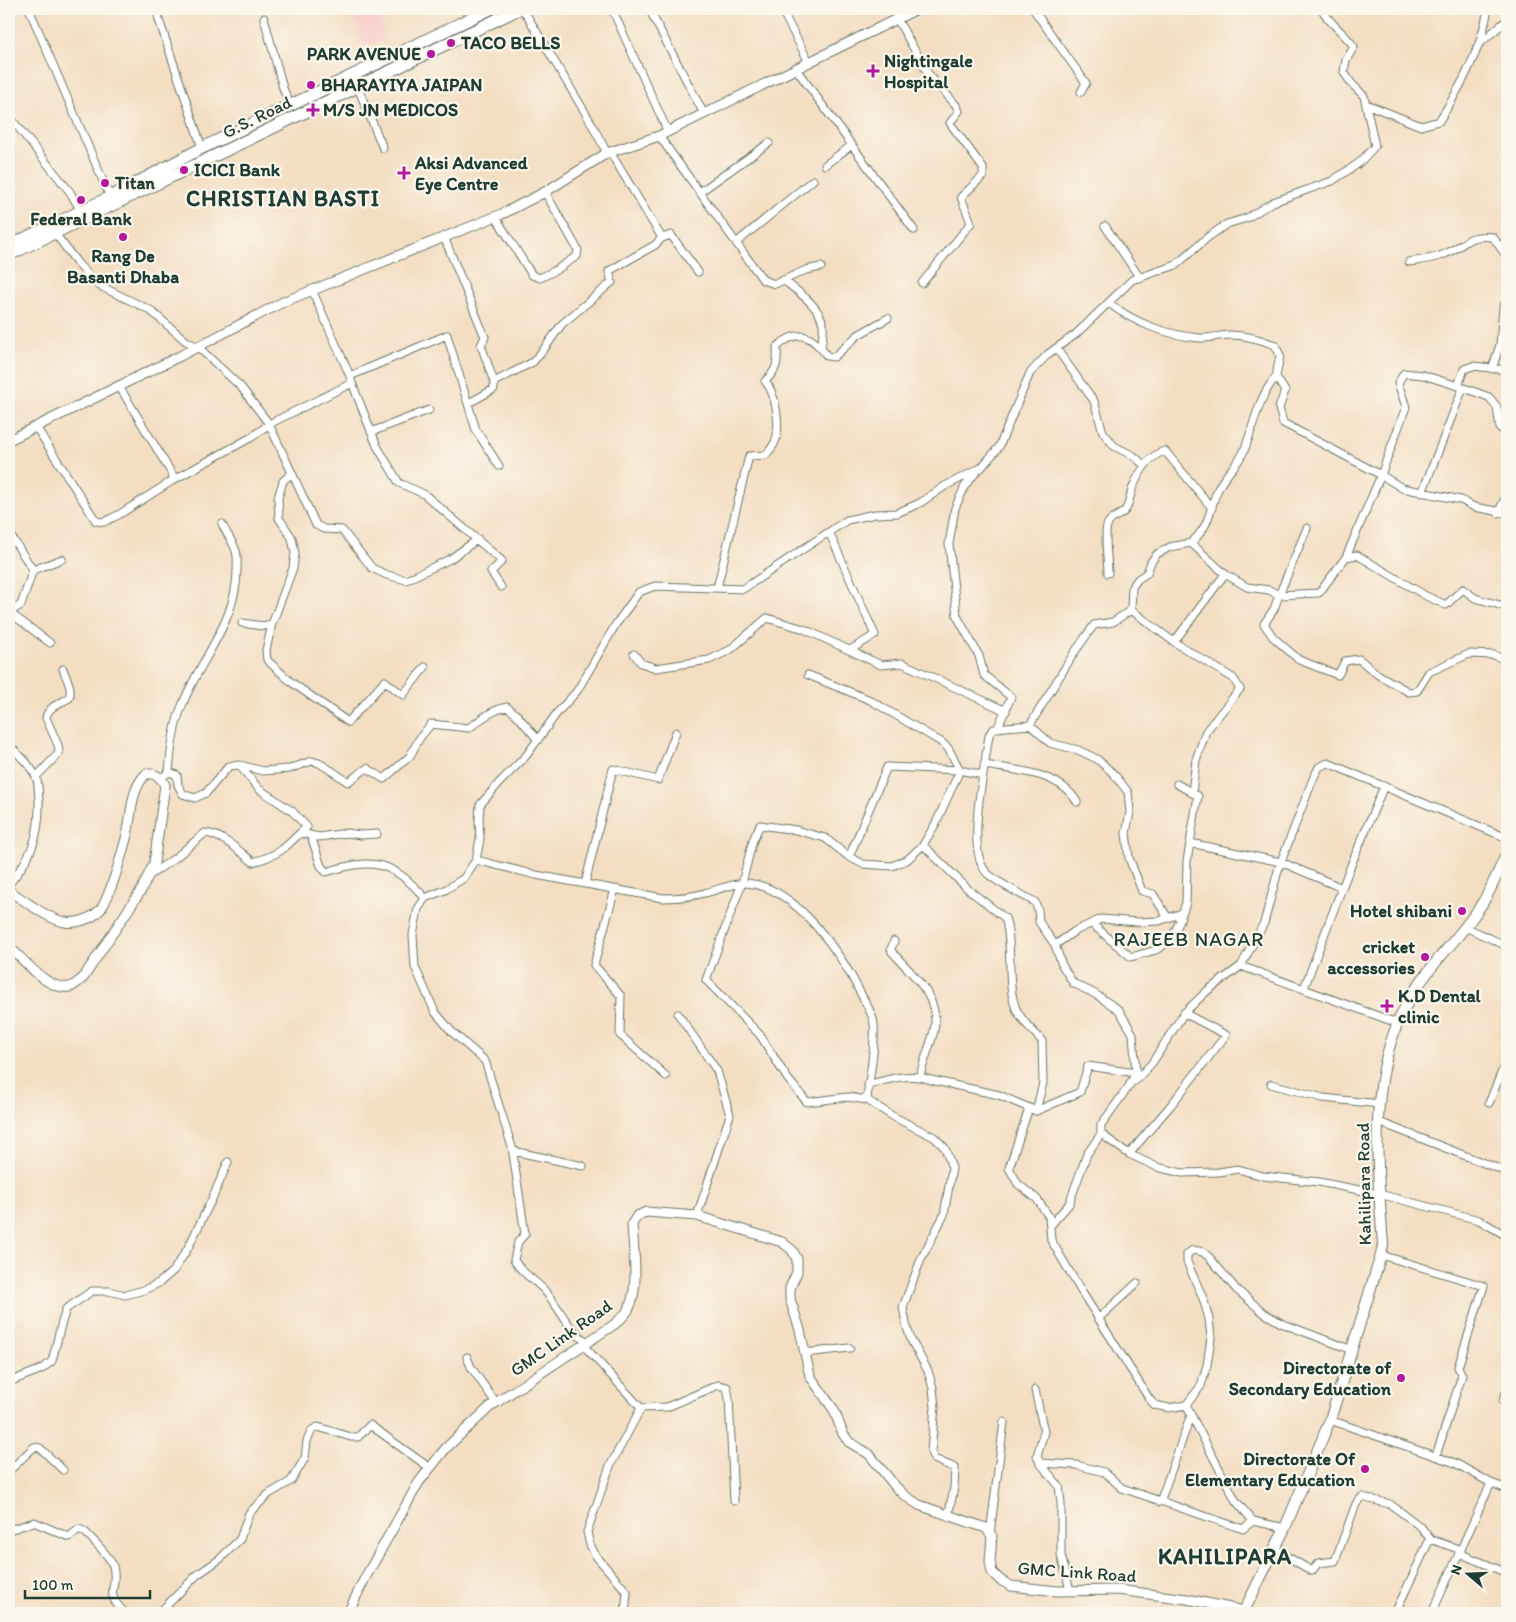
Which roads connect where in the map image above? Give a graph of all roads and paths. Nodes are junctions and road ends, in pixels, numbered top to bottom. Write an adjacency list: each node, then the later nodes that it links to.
1 (29, 9): 36 (street)
2 (157, 9): 29 (street)
3 (490, 9): 22 (main road, G.S. Road)
4 (519, 9): 19 (main road, G.S. Road)
5 (524, 9): 31 (street)
6 (612, 9): 25 (street)
7 (649, 9): 23 (street)
8 (781, 9): 17 (street)
9 (917, 9): 14 (street)
10 (1033, 9): 20 (street)
11 (1322, 9): 21 (street)
12 (1488, 9): 16 (street)
13 (264, 18): 22 (street)
14 (897, 18): 17 (street); 55 (street)
15 (1507, 20): 16 (street)
16 (1478, 45): 21 (street)
17 (808, 62): 18 (street)
18 (796, 69): 23 (street); 28 (street)
19 (358, 88): 30 (street); 41 (main road, G.S. Road)
20 (1081, 92)
21 (1366, 104): 53 (street)
22 (290, 105): 29 (main road, G.S. Road)
23 (704, 114): 25 (street)
24 (9, 116): 37 (street)
25 (668, 132): 26 (street)
26 (659, 136): 31 (street); 35 (street)
27 (769, 143): 35 (street)
28 (852, 145): 32 (street); 40 (street)
29 (202, 148): 36 (main road, G.S. Road)
30 (383, 148)
31 (608, 153): 34 (street); 43 (street)
32 (825, 164)
33 (813, 180): 45 (street)
34 (545, 192): 38 (street); 38 (street)
35 (700, 192): 45 (street)
36 (110, 197): 37 (main road, G.S. Road)
37 (81, 211): 46 (main road, G.S. Road)
38 (495, 216): 42 (street)
39 (1106, 226): 53 (street)
40 (914, 230)
41 (54, 232): 48 (main road, G.S. Road); 60 (street)
42 (444, 237): 56 (street); 67 (street)
43 (662, 238): 52 (street); 67 (street)
44 (1507, 239): 47 (street)
45 (736, 243): 54 (street)
46 (9, 246)
47 (1501, 248): 49 (street); 50 (street)
48 (9, 256)
49 (1507, 257)
50 (1410, 262)
51 (822, 267): 54 (street)
52 (698, 272)
53 (1140, 278): 58 (street)
54 (783, 280): 61 (street)
55 (922, 284)
56 (312, 290): 60 (street); 66 (street)
57 (1507, 300): 63 (street)
58 (1109, 304): 62 (street); 65 (street)
59 (888, 318): 61 (street)
60 (198, 347): 68 (street); 72 (street)
61 (821, 348): 100 (street)
62 (1056, 348): 78 (street); 79 (street)
63 (1492, 368): 64 (street); 69 (street)
64 (1507, 370)
65 (1276, 377): 81 (street); 85 (street)
66 (351, 380): 70 (street); 72 (street); 74 (street)
67 (494, 382): 70 (street)
68 (119, 386): 73 (street); 82 (street)
69 (1460, 387): 75 (street); 81 (street); 83 (street)
70 (469, 402): 77 (street)
71 (429, 410): 74 (street)
72 (269, 424): 80 (street); 82 (street)
73 (36, 427): 76 (street); 82 (street)
74 (371, 432): 92 (street)
75 (1507, 432)
76 (9, 440)
77 (499, 466)
78 (1145, 466): 85 (street); 97 (street)
79 (981, 468): 90 (street); 115 (street)
80 (292, 473): 92 (street); 106 (street)
81 (1381, 475): 83 (street); 94 (street)
82 (175, 478)
83 (1422, 493): 86 (street)
84 (1507, 494): 86 (street)
85 (1212, 508): 93 (street)
86 (1498, 512): 87 (street)
87 (1507, 513)
88 (222, 524): 124 (street)
89 (1306, 528): 101 (street)
90 (829, 532): 100 (street); 109 (street)
91 (9, 533): 96 (street)
92 (478, 539): 99 (street)
93 (1190, 543): 98 (street); 103 (street)
94 (1346, 557): 101 (street); 102 (street)
95 (62, 559): 96 (street)
96 (33, 570): 104 (street)
97 (1108, 573)
98 (1225, 574): 101 (street); 107 (street)
99 (501, 587)
100 (717, 588): 119 (street)
101 (1279, 595): 111 (street)
102 (1507, 607)
103 (1131, 610): 107 (street); 116 (street)
104 (10, 612): 108 (street)
105 (242, 623): 106 (street)
106 (272, 624): 112 (street)
107 (1174, 642): 130 (street)
108 (50, 643)
109 (850, 650): 110 (street); 115 (street)
110 (634, 654)
111 (1507, 661)
112 (426, 667)
113 (63, 669): 126 (street)
114 (808, 675): 123 (street)
115 (1006, 711): 117 (street)
116 (1030, 725): 117 (street); 151 (street)
117 (998, 728): 122 (street)
118 (676, 732): 144 (street)
119 (538, 740): 121 (street); 140 (street)
120 (9, 745): 126 (street)
121 (240, 765): 124 (street); 132 (street)
122 (984, 765): 125 (street); 131 (street)
123 (960, 770): 125 (street); 137 (street); 139 (street)
124 (169, 772): 127 (street)
125 (982, 775): 155 (street)
126 (36, 777): 143 (street)
127 (161, 778): 142 (street); 148 (street)
128 (1177, 784): 130 (street)
129 (1384, 786): 135 (street); 141 (street); 146 (street)
130 (1192, 792): 136 (street)
131 (1077, 802)
132 (300, 832): 134 (street); 142 (street)
133 (377, 834): 134 (street)
134 (311, 836): 149 (street)
135 (1507, 838)
136 (1190, 843): 141 (street); 150 (street)
137 (923, 845): 139 (street); 173 (street)
138 (1507, 853): 153 (main road, Kahilipara Road)
139 (850, 857): 145 (street)
140 (476, 860): 144 (street); 149 (street)
141 (1281, 862): 146 (street); 158 (street)
142 (147, 877): 157 (street)
143 (9, 884)
144 (585, 884): 147 (street)
145 (742, 884): 147 (street); 168 (street); 170 (street)
146 (1342, 888): 159 (street)
147 (615, 889): 165 (street)
148 (9, 891)
149 (425, 898): 176 (street)
150 (1182, 913): 151 (street); 152 (street)
151 (1168, 918): 152 (street)
152 (1092, 924): 155 (street)
153 (1465, 927): 156 (street); 162 (main road, Kahilipara Road)
154 (894, 941): 166 (street)
155 (1055, 945): 164 (street)
156 (1507, 946)
157 (9, 947)
158 (1241, 966): 159 (street); 160 (street)
159 (1304, 988): 162 (street)
160 (1184, 1013): 169 (street); 177 (street)
161 (678, 1014): 182 (street)
162 (1397, 1024): 172 (main road, Kahilipara Road)
163 (1507, 1060): 171 (street)
164 (1136, 1072): 169 (street); 173 (street)
165 (666, 1076)
166 (920, 1076): 168 (street); 173 (street)
167 (1271, 1084): 172 (street)
168 (868, 1085): 170 (street)
169 (1129, 1086): 175 (street)
170 (867, 1100): 212 (street)
171 (1489, 1102)
172 (1380, 1104): 174 (main road, Kahilipara Road)
173 (1033, 1109): 183 (street)
174 (1378, 1122): 180 (street); 181 (main road, Kahilipara Road)
175 (1101, 1134): 177 (street); 183 (street)
176 (513, 1151): 179 (street); 188 (street)
177 (1129, 1154): 181 (street)
178 (228, 1162): 193 (street)
179 (582, 1166)
180 (1507, 1172)
181 (1379, 1194): 184 (street); 185 (main road, Kahilipara Road)
182 (697, 1216): 188 (street, GMC Link Road); 191 (street, GMC Link Road)
183 (1050, 1226): 187 (street)
184 (1507, 1236)
185 (1381, 1255): 190 (main road, Kahilipara Road); 203 (street)
186 (1137, 1283): 187 (street)
187 (1098, 1319): 198 (street)
188 (585, 1343): 196 (street, GMC Link Road); 199 (street)
189 (850, 1348): 191 (street)
190 (1352, 1350): 198 (street); 201 (main road, Kahilipara Road)
191 (805, 1353): 212 (street, GMC Link Road)
192 (467, 1357): 196 (street)
193 (9, 1382)
194 (1035, 1390): 204 (street)
195 (1507, 1390): 197 (street)
196 (496, 1402): 205 (street, GMC Link Road)
197 (1507, 1403)
198 (1186, 1405): 200 (street)
199 (641, 1408): 210 (street); 226 (street)
200 (1191, 1415): 211 (street); 213 (street)
201 (1330, 1420): 203 (street); 214 (main road, Kahilipara Road)
202 (1004, 1422): 216 (street)
203 (1436, 1456): 208 (street)
204 (1040, 1463): 211 (street); 221 (street)
205 (430, 1468): 224 (street); 225 (street, GMC Link Road)
206 (63, 1470): 207 (street)
207 (9, 1471)
208 (1491, 1483): 209 (street); 219 (street)
209 (1507, 1489)
210 (734, 1501)
211 (1160, 1502): 213 (street)
212 (948, 1516): 216 (street, GMC Link Road)
213 (1253, 1521): 214 (street)
214 (1285, 1528): 218 (main road, Kahilipara Road)
215 (9, 1530): 223 (street)
216 (990, 1534): 221 (street, GMC Link Road)
217 (1430, 1539): 218 (street); 219 (street); 227 (street)
218 (1274, 1549): 222 (main road, Kahilipara Road)
219 (1460, 1551): 220 (street); 228 (street)
220 (1507, 1573)
221 (1070, 1590): 222 (street, GMC Link Road)
222 (1244, 1612)
223 (125, 1613)
224 (160, 1613)
225 (348, 1613)
226 (625, 1613)
227 (1395, 1613)
228 (1432, 1613)

